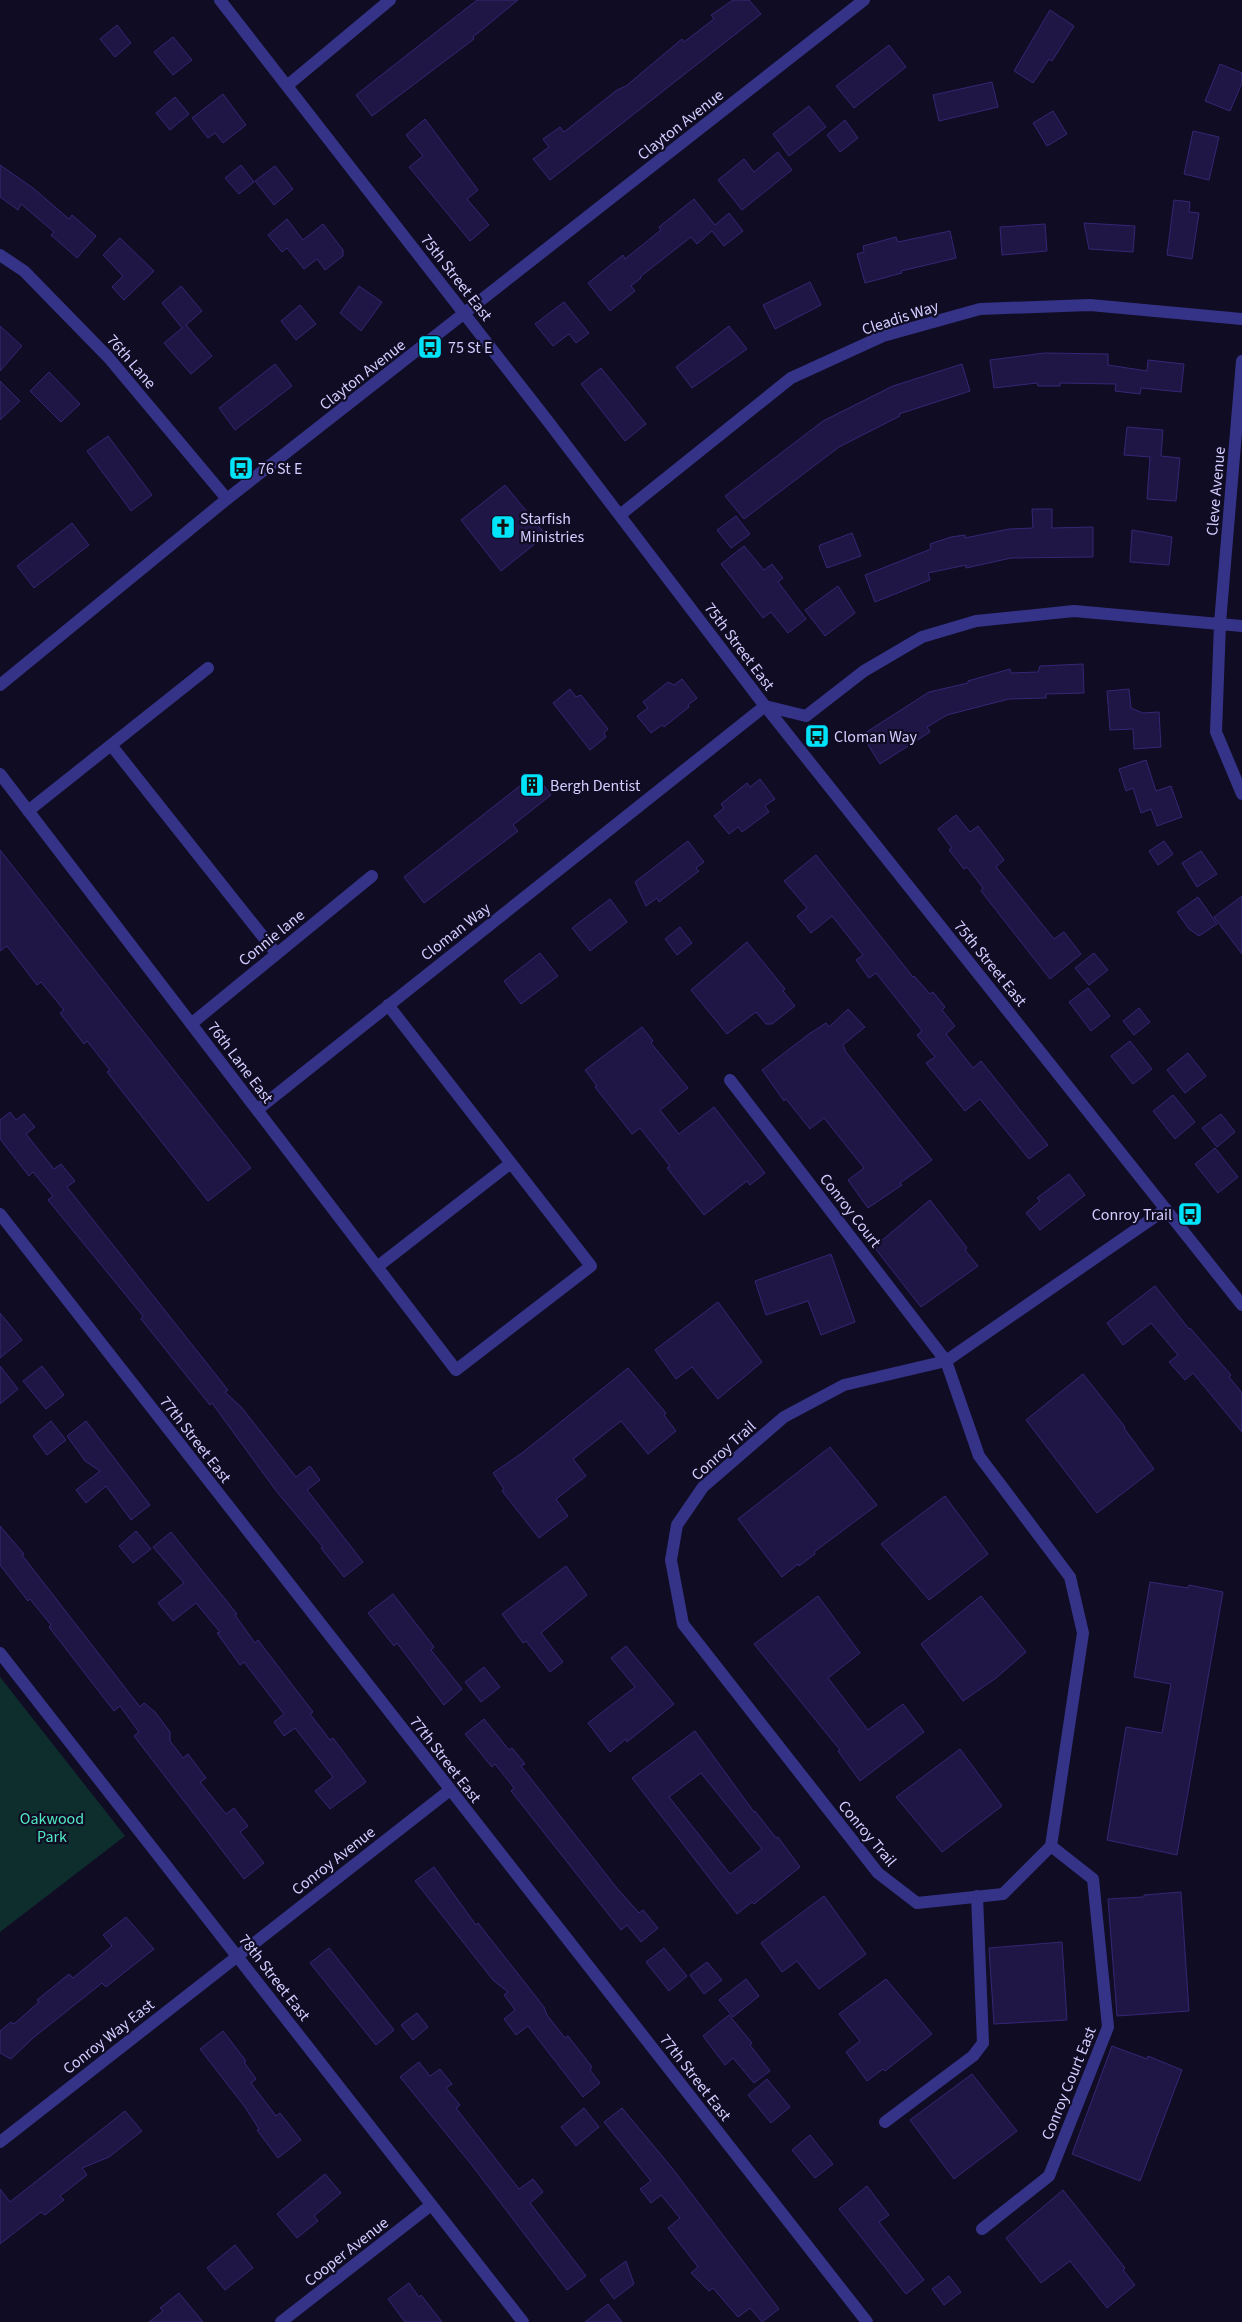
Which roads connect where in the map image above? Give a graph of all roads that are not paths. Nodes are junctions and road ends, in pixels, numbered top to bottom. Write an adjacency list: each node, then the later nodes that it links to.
1 (220, 0): 4 (street, 75th Street East)
2 (390, 0): 4 (street)
3 (864, 0): 6 (street, Clayton Avenue)
4 (288, 85): 6 (street, 75th Street East)
5 (0, 255): 9 (street, 76th Lane)
6 (466, 315): 9 (street, Clayton Avenue); 10 (street, 75th Street East)
7 (1242, 319): 10 (street, Cleadis Way)
8 (1242, 361): 11 (street, Cleve Avenue)
9 (228, 499): 14 (street, Clayton Avenue)
10 (620, 515): 15 (street, 75th Street East)
11 (1220, 623): 12 (street); 15 (street); 18 (street, Cleve Avenue)
12 (1242, 626)
13 (208, 668): 16 (street)
14 (0, 684)
15 (765, 706): 22 (street, Cloman Way); 27 (street, 75th Street East)
16 (111, 744): 19 (street); 21 (street)
17 (0, 774): 19 (street, 76th Lane East)
18 (1242, 794)
19 (28, 811): 23 (street, 76th Lane East)
20 (372, 876): 21 (street, Connie lane)
21 (276, 953): 23 (street, Connie lane)
22 (388, 1005): 25 (street, Cloman Way); 26 (street)
23 (191, 1024): 25 (street, 76th Lane East)
24 (730, 1080): 31 (street, Conroy Court)
25 (257, 1110): 29 (street, 76th Lane East)
26 (511, 1163): 29 (street); 29 (street, 76th Lane East)
27 (1166, 1209): 30 (street, 75th Street East); 31 (street, Conroy Trail)
28 (0, 1214): 33 (street, 77th Street East)
29 (377, 1267)
30 (1242, 1305)
31 (946, 1361): 34 (street); 35 (street, Conroy Trail)
32 (0, 1653): 36 (street, 78th Street East)
33 (450, 1790): 36 (street, Conroy Avenue); 43 (street, 77th Street East)
34 (1051, 1846): 35 (street, Conroy Trail); 40 (street, Conroy Court East)
35 (977, 1896): 37 (street)
36 (237, 1955): 38 (street, Conroy Way East); 39 (street, 78th Street East)
37 (885, 2122)
38 (0, 2142)
39 (431, 2205): 41 (street, Cooper Avenue); 42 (street, 78th Street East)
40 (982, 2229)
41 (281, 2322)
42 (523, 2322)
43 (867, 2322)

